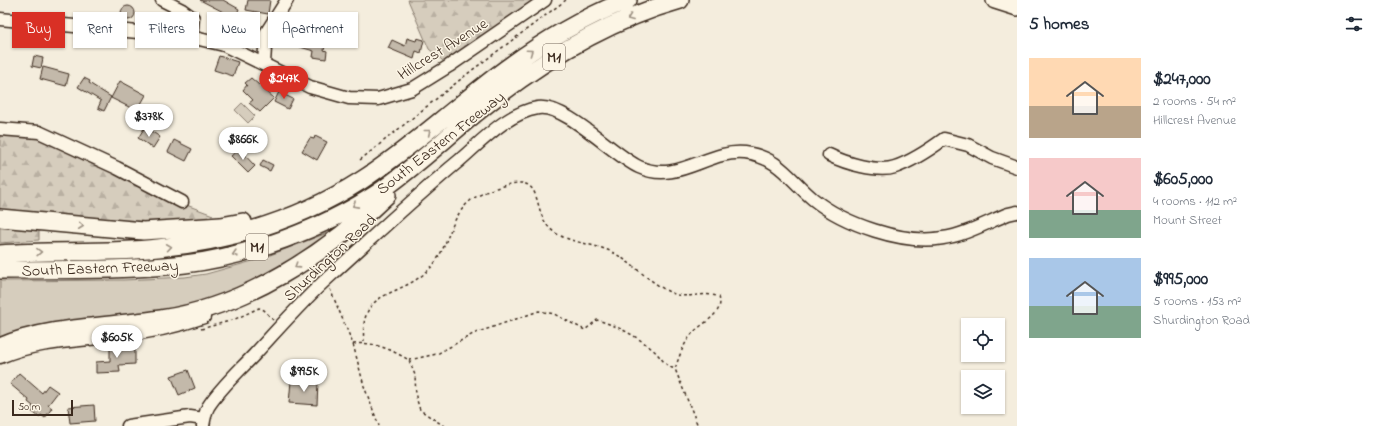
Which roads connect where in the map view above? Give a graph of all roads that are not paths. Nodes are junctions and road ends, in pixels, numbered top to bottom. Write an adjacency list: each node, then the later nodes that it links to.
1 (162, 0): 8 (street)
2 (286, 0): 12 (street)
3 (544, 0): 12 (street, Hillcrest Avenue)
4 (628, 0): 16 (highway, South Eastern Freeway / M1, one-way to 4)
5 (680, 0): 14 (highway, South Eastern Freeway / M1, one-way to 14)
6 (995, 0): 7 (highway)
7 (1017, 7)
8 (185, 12)
9 (0, 20): 10 (street, Hillcrest Avenue)
10 (135, 32)
11 (199, 39): 12 (street, Hillcrest Avenue)
12 (264, 64)
13 (0, 129): 18 (street)
14 (444, 141): 22 (highway, South Eastern Freeway / M1, one-way to 22); 24 (highway, M1, one-way to 24)
15 (829, 154): 17 (street)
16 (397, 156): 20 (highway, one-way to 16); 21 (highway, South Eastern Freeway / M1, one-way to 16)
17 (1017, 167)
18 (182, 202)
19 (1017, 212): 25 (street, Shurdington Road)
20 (0, 218)
21 (0, 254)
22 (0, 270)
23 (204, 317): 24 (street)
24 (1, 349)
25 (203, 423): 26 (street)
26 (128, 426)

